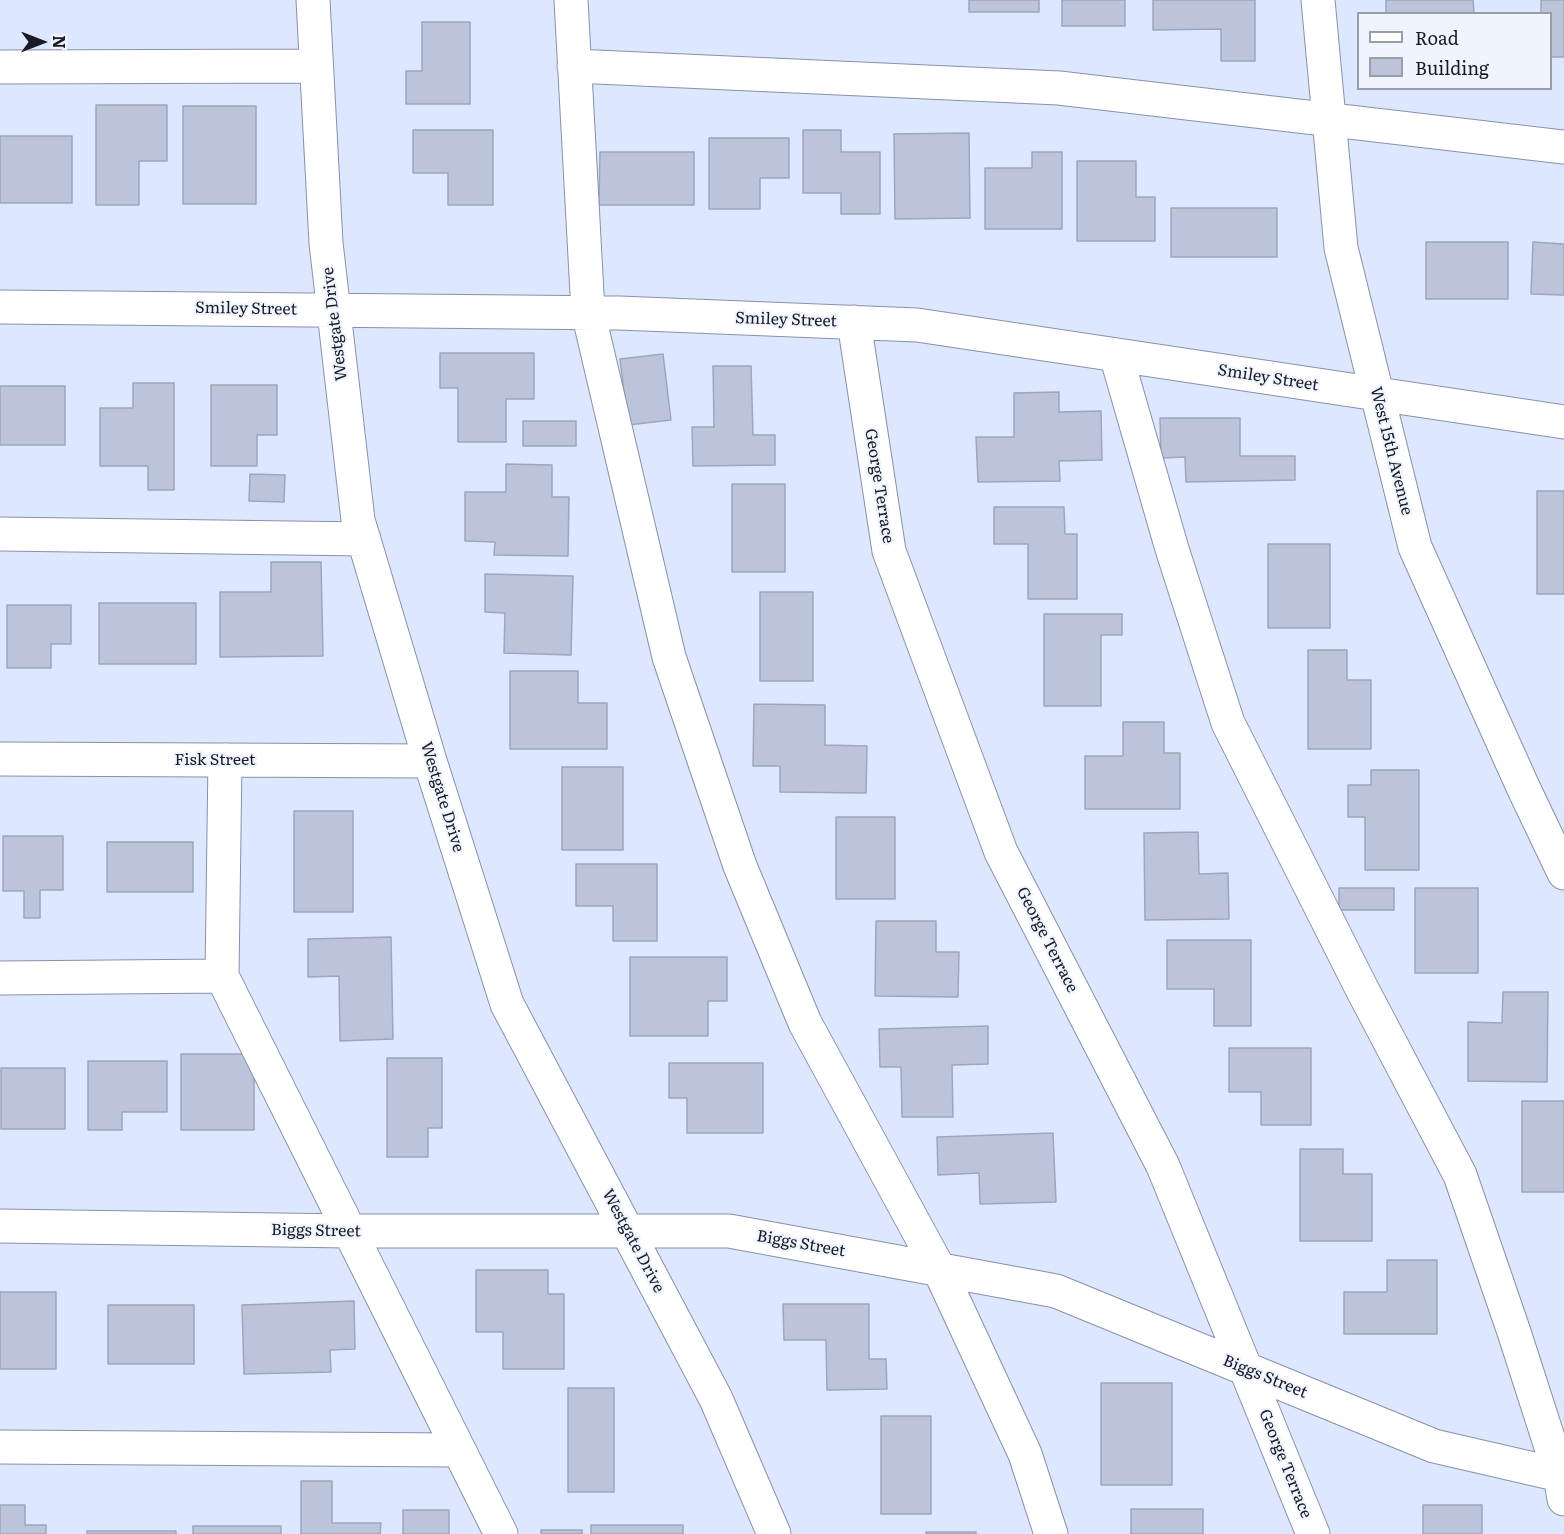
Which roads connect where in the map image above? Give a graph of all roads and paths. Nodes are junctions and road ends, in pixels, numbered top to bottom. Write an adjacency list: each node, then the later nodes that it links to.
1 (313, 0): 4 (street, Westgate Drive)
2 (572, 0): 5 (street)
3 (1318, 0): 7 (street, West 15th Avenue)
4 (316, 66): 6 (street); 10 (street, Westgate Drive)
5 (574, 66): 7 (street); 11 (street)
6 (0, 67)
7 (1329, 120): 8 (street); 14 (street, West 15th Avenue)
8 (1564, 147)
9 (0, 307): 10 (street, Smiley Street)
10 (334, 310): 11 (street, Smiley Street); 17 (street, Westgate Drive)
11 (588, 312): 12 (street, Smiley Street); 27 (street)
12 (854, 322): 13 (street, Smiley Street); 28 (street, George Terrace)
13 (1116, 355): 14 (street, Smiley Street); 31 (street)
14 (1377, 394): 15 (street, Smiley Street); 21 (street, West 15th Avenue)
15 (1564, 422)
16 (0, 534): 17 (street)
17 (364, 539): 20 (street, Westgate Drive)
18 (0, 759): 19 (street, Fisk Street)
19 (225, 760): 20 (street, Fisk Street); 22 (street)
20 (430, 761): 26 (street, Westgate Drive)
21 (1564, 873)
22 (222, 976): 23 (street); 25 (street)
23 (0, 978)
24 (0, 1226): 25 (street, Biggs Street)
25 (349, 1231): 26 (street, Biggs Street); 30 (street)
26 (627, 1231): 27 (street, Biggs Street); 33 (street, Westgate Drive)
27 (939, 1269): 28 (street, Biggs Street); 34 (street)
28 (1246, 1369): 31 (street, Biggs Street); 35 (street, George Terrace)
29 (0, 1447): 30 (street)
30 (459, 1450): 32 (street)
31 (1563, 1483)
32 (501, 1534)
33 (774, 1534)
34 (1051, 1534)
35 (1313, 1534)

